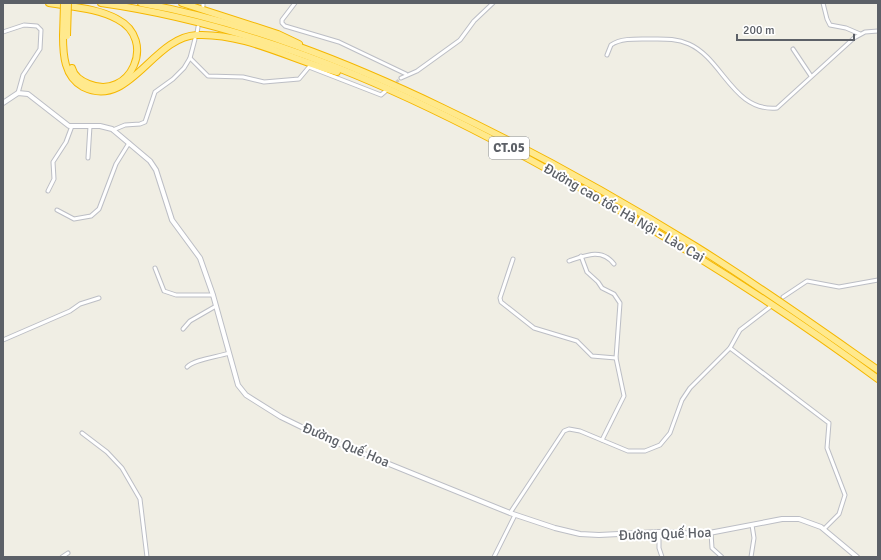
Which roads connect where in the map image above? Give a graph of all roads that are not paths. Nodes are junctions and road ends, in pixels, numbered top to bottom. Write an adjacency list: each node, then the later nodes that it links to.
1 (49, 3): 15 (highway)
2 (64, 3): 15 (highway, bridge)
3 (68, 3): 15 (highway, bridge)
4 (101, 3): 23 (highway, Đường cao tốc Hà Nội - Lào Cai / CT.05)
5 (141, 3): 19 (highway, Đường cao tốc Hà Nội - Lào Cai / CT.05)
6 (182, 3): 19 (highway)
7 (295, 3): 21 (street)
8 (493, 3): 21 (street)
9 (823, 3): 14 (street)
10 (198, 27): 13 (street)
11 (878, 31): 14 (street)
12 (3, 32): 26 (street)
13 (197, 33)
14 (860, 34): 22 (street)
15 (65, 36): 23 (highway)
16 (195, 39): 20 (street)
17 (793, 49): 22 (street)
18 (607, 54): 22 (street)
19 (324, 56): 52 (highway, Đường cao tốc Hà Nội - Lào Cai / CT.05)
20 (190, 58): 25 (street); 30 (street)
21 (406, 74): 24 (street)
22 (811, 76)
23 (362, 78): 53 (highway, Đường cao tốc Hà Nội - Lào Cai / CT.05)
24 (401, 78)
25 (388, 89)
26 (18, 93): 27 (street); 28 (street)
27 (3, 103)
28 (72, 126): 29 (street, Đường Quế Hoa); 33 (street)
29 (90, 126): 30 (street, Đường Quế Hoa); 32 (street)
30 (113, 130): 31 (street, Đường Quế Hoa)
31 (129, 143): 34 (street); 41 (street, Đường Quế Hoa)
32 (88, 158)
33 (48, 191)
34 (57, 210)
35 (582, 256): 37 (street); 38 (street); 50 (street)
36 (513, 259): 50 (street)
37 (569, 261)
38 (614, 264)
39 (155, 268): 41 (street)
40 (878, 280): 42 (street)
41 (213, 295): 44 (street, Đường Quế Hoa)
42 (783, 297)
43 (99, 298): 47 (street)
44 (216, 306): 46 (street); 49 (street, Đường Quế Hoa)
45 (770, 307): 48 (street)
46 (183, 329)
47 (3, 340)
48 (730, 348): 55 (street); 59 (street)
49 (229, 354): 51 (street); 56 (street, Đường Quế Hoa)
50 (616, 358): 55 (street)
51 (188, 367)
52 (878, 370)
53 (878, 379)
54 (82, 433): 64 (street)
55 (602, 440): 56 (street)
56 (510, 513): 57 (street, Đường Quế Hoa)
57 (515, 515): 60 (street, Đường Quế Hoa); 65 (street)
58 (752, 525): 59 (street, Đường Quế Hoa); 61 (street, Đường Quế Hoa); 68 (street)
59 (824, 529): 69 (street, Đường Quế Hoa)
60 (659, 532): 61 (street, Đường Quế Hoa); 66 (street)
61 (711, 533): 67 (street)
62 (68, 554): 63 (street)
63 (62, 557)
64 (147, 557)
65 (494, 557)
66 (662, 557)
67 (722, 557)
68 (751, 557)
69 (857, 557)

